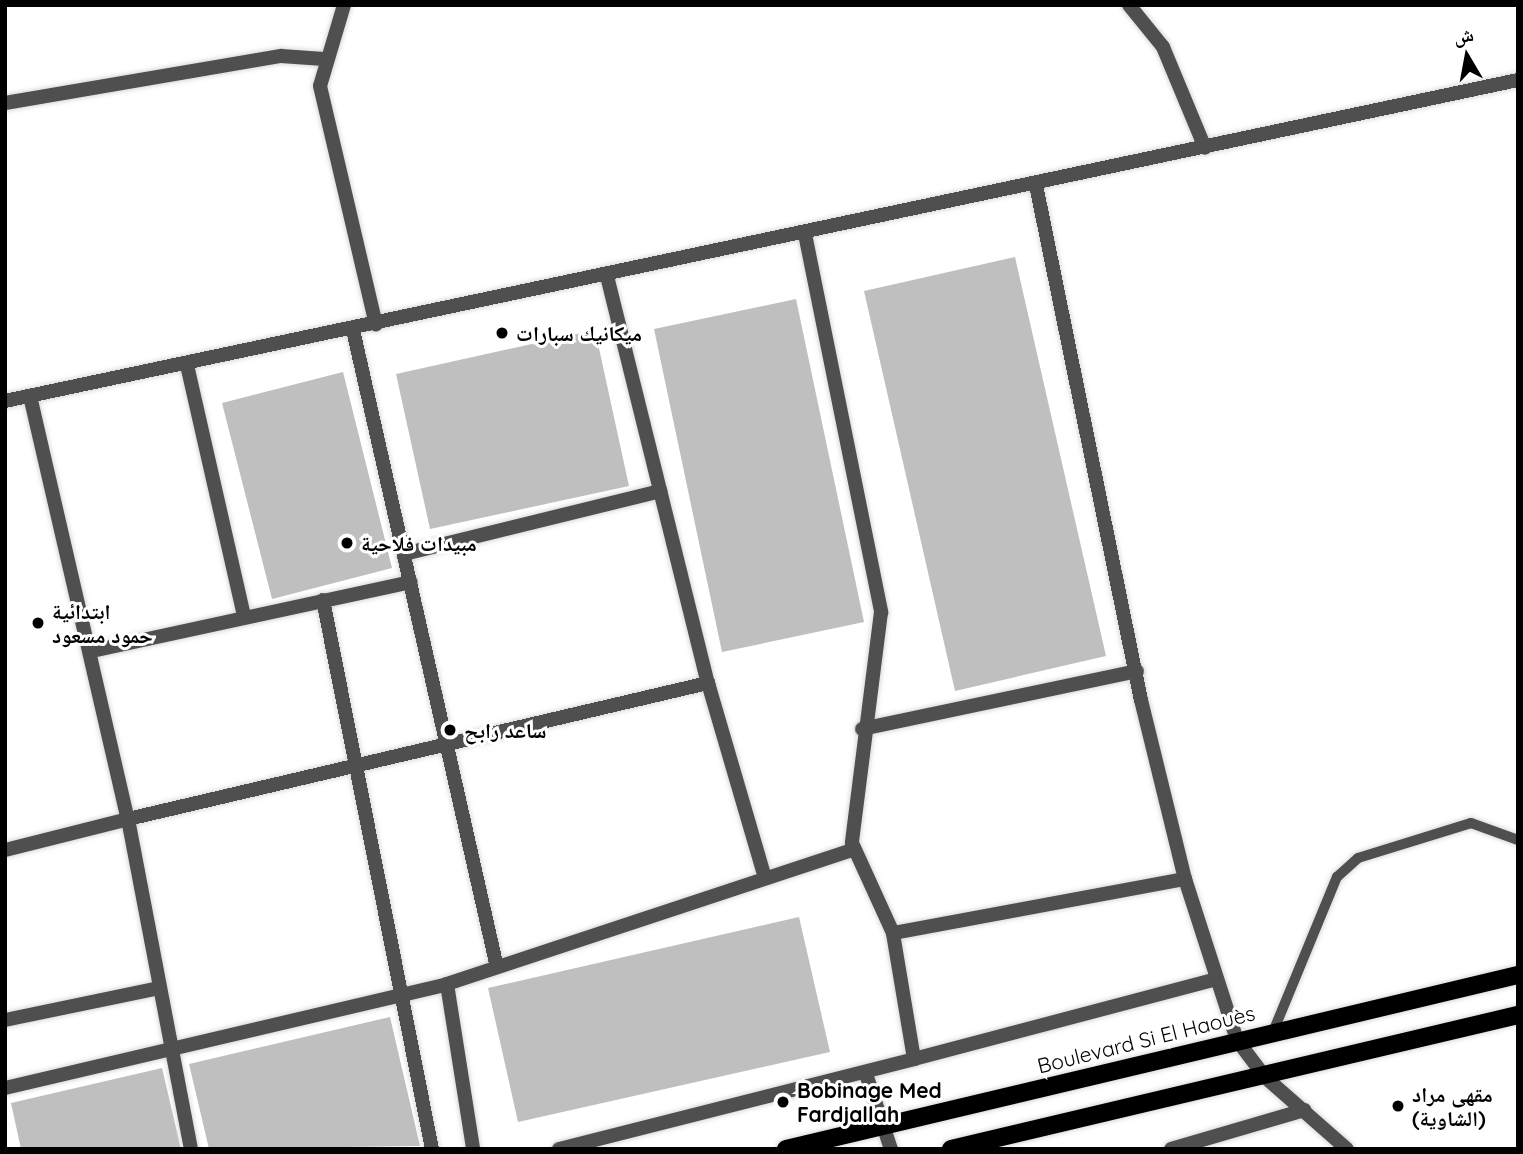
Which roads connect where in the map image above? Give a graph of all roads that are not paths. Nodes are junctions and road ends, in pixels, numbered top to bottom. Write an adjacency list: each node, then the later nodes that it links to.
1 (344, 5): 3 (street)
2 (1129, 5): 6 (street)
3 (324, 59): 5 (street); 10 (street)
4 (1518, 80): 6 (street)
5 (5, 103)
6 (1205, 148): 7 (street)
7 (1036, 185): 8 (street); 21 (street)
8 (805, 234): 9 (street); 23 (street)
9 (607, 276): 10 (street); 15 (street)
10 (376, 326): 11 (street)
11 (353, 330): 12 (street); 16 (street)
12 (187, 365): 13 (street); 19 (street)
13 (30, 396): 14 (street); 20 (street)
14 (5, 401)
15 (660, 491): 16 (street); 22 (street)
16 (404, 554): 17 (street)
17 (411, 582): 18 (street); 24 (street)
18 (323, 600): 19 (street); 25 (street)
19 (244, 615): 20 (street)
20 (92, 651): 26 (street)
21 (1138, 671): 23 (street); 31 (street)
22 (708, 683): 24 (street); 30 (street)
23 (862, 729): 29 (street)
24 (448, 740): 25 (street); 33 (street)
25 (355, 766): 26 (street); 38 (street)
26 (128, 819): 28 (street); 37 (street)
27 (1518, 840): 41 (lane)
28 (5, 850)
29 (853, 850): 30 (street); 32 (street)
30 (764, 875): 33 (street)
31 (1185, 879): 32 (street); 35 (street)
32 (893, 933): 44 (street)
33 (496, 963): 36 (street)
34 (1518, 975): 41 (main road, Boulevard Si El Haouès)
35 (1217, 979): 42 (street); 44 (street)
36 (447, 984): 38 (street); 52 (street)
37 (159, 988): 40 (street); 43 (street)
38 (398, 996): 43 (street); 51 (street)
39 (1518, 1015): 46 (main road)
40 (5, 1020)
41 (1273, 1032): 42 (main road, Boulevard Si El Haouès)
42 (1237, 1040): 46 (street); 49 (main road, Boulevard Si El Haouès)
43 (170, 1047): 47 (street); 50 (street)
44 (914, 1059): 45 (street)
45 (866, 1074): 49 (street); 53 (street)
46 (1265, 1077): 48 (street); 56 (main road)
47 (5, 1088)
48 (1304, 1111): 57 (street); 58 (street)
49 (884, 1127): 54 (main road, Boulevard Si El Haouès); 55 (street)
50 (191, 1149)
51 (432, 1149)
52 (473, 1149)
53 (559, 1149)
54 (786, 1149)
55 (891, 1149)
56 (951, 1149)
57 (1171, 1149)
58 (1346, 1149)

